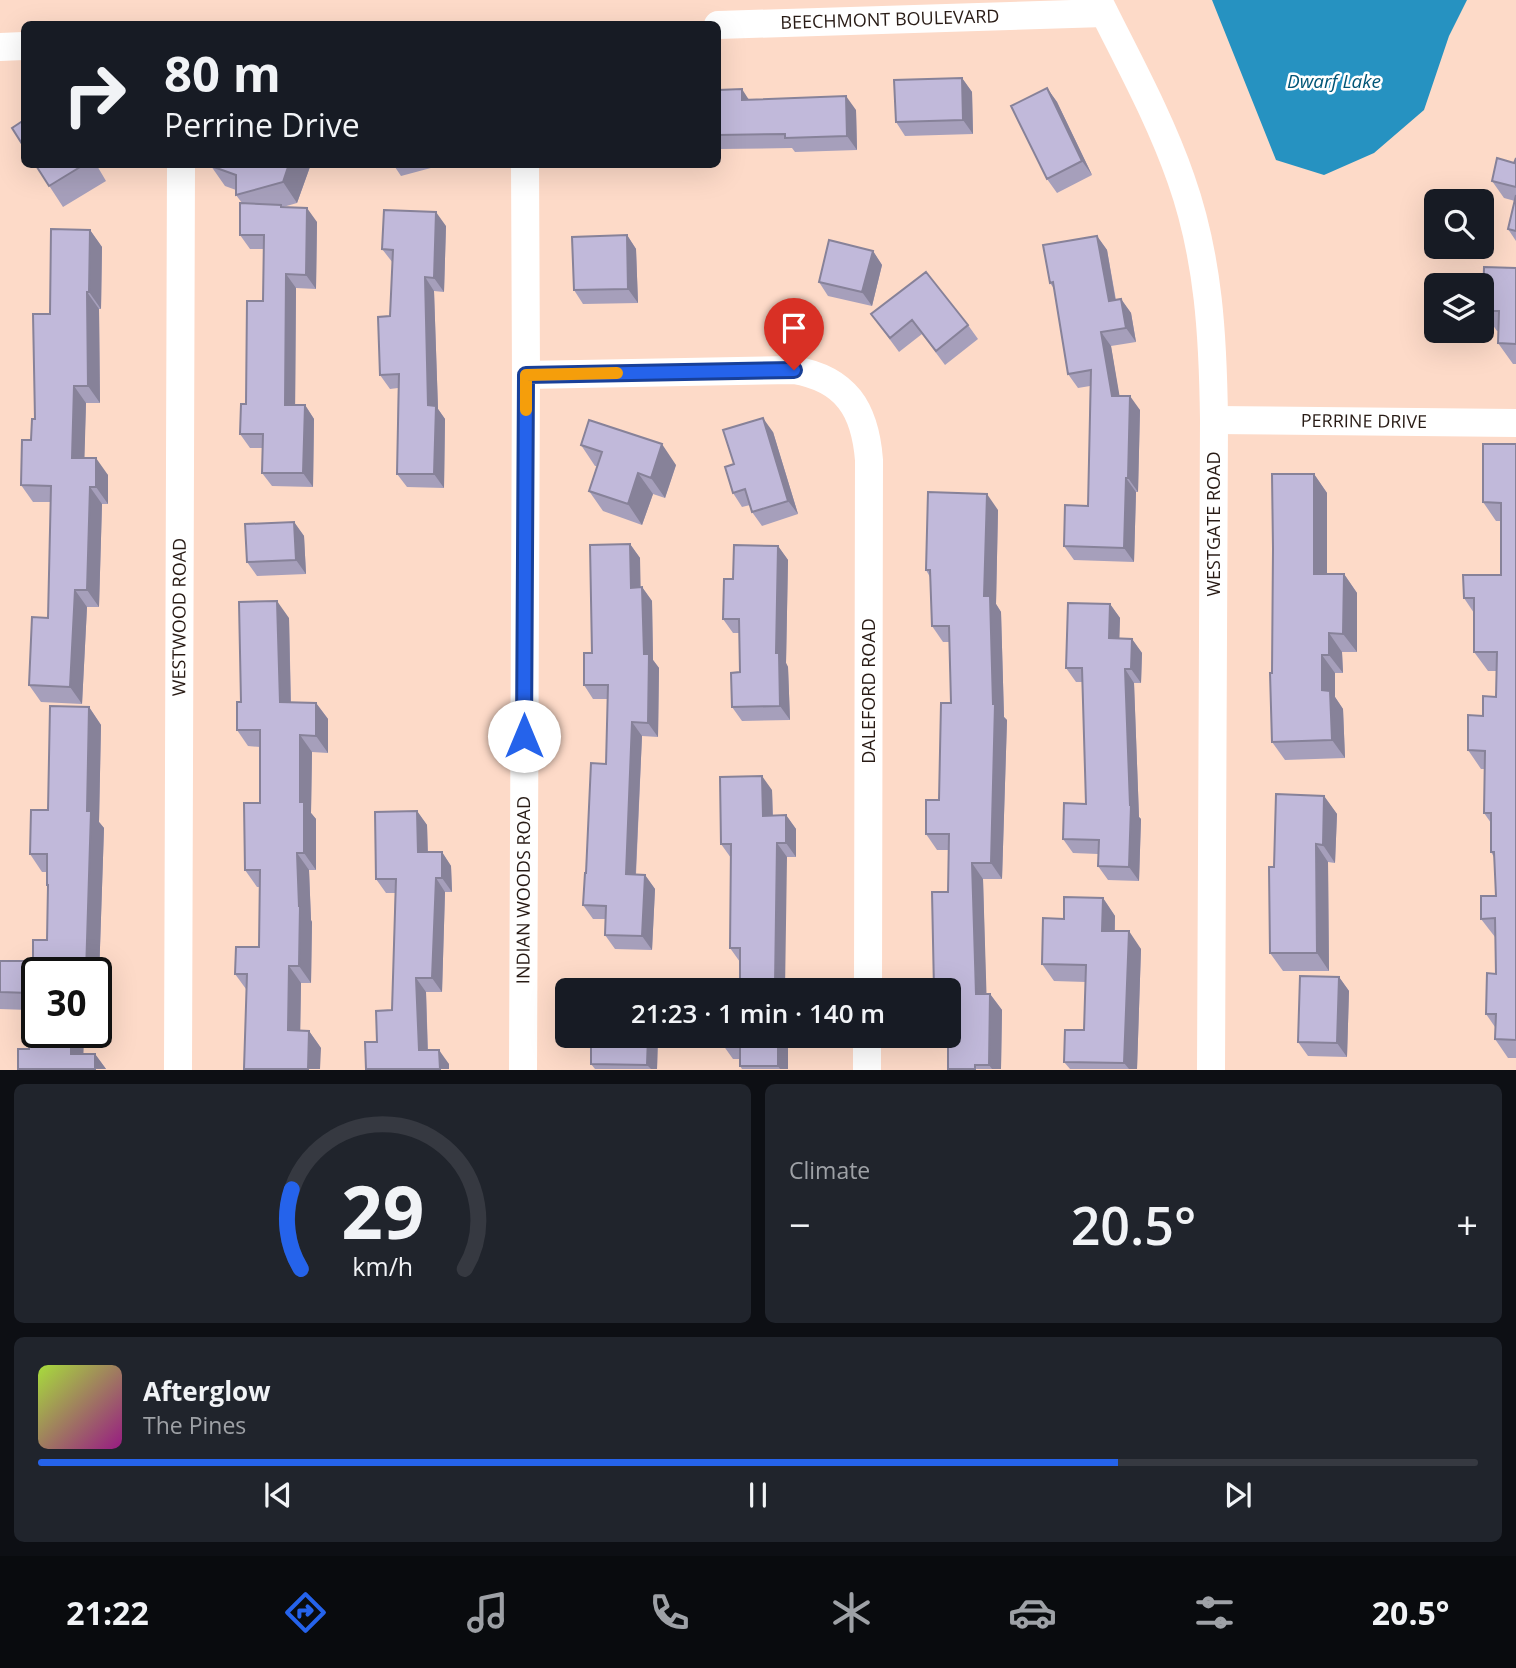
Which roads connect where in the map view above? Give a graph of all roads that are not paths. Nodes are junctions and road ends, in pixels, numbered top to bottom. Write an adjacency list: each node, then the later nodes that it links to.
1 (1101, 7): 2 (street, BEECHMONT BOULEVARD); 8 (street, WESTGATE ROAD)
2 (721, 25)
3 (21, 46): 4 (street)
4 (0, 47)
5 (181, 168): 12 (street, WESTWOOD ROAD)
6 (525, 168): 7 (street, INDIAN WOODS ROAD)
7 (526, 375): 10 (street, DALEFORD ROAD); 13 (street, INDIAN WOODS ROAD)
8 (1214, 421): 9 (street, PERRINE DRIVE); 15 (street, WESTGATE ROAD)
9 (1516, 423)
10 (867, 978)
11 (867, 1048): 14 (street)
12 (178, 1069)
13 (523, 1069)
14 (867, 1069)
15 (1211, 1069)

